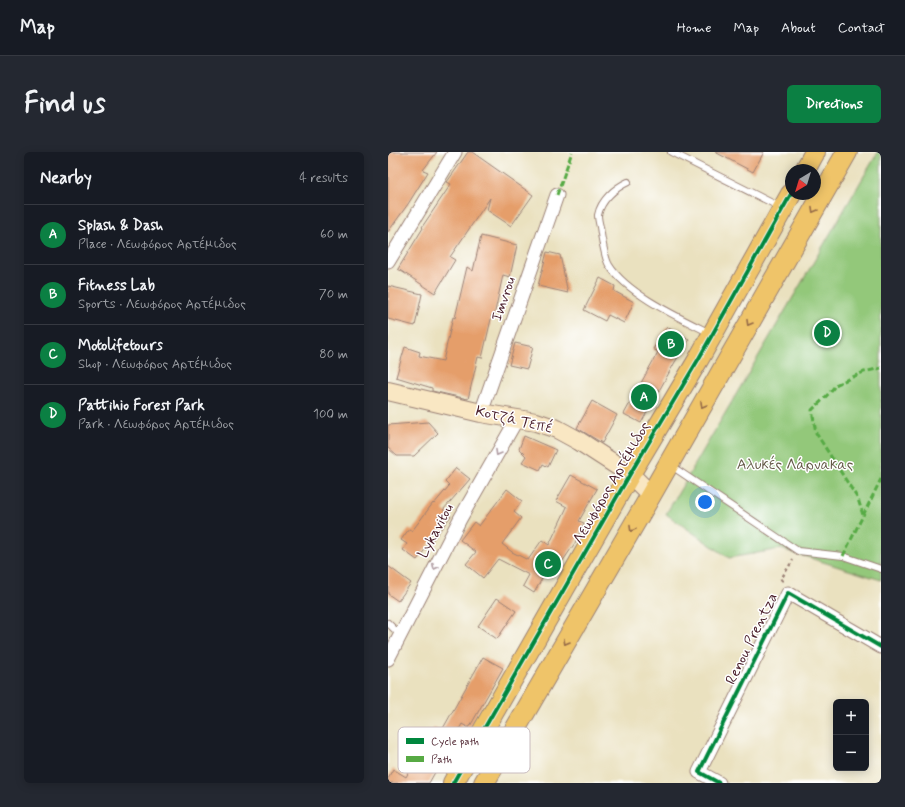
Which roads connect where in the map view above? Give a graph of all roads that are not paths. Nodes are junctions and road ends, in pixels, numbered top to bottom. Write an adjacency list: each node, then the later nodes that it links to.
1 (455, 152): 9 (street)
2 (671, 152): 8 (lane)
3 (815, 152): 5 (main road)
4 (847, 152): 14 (main road, one-way to 14)
5 (808, 164)
6 (628, 182): 10 (lane)
7 (557, 195): 12 (street, Imvrou)
8 (787, 201): 10 (main road, Λεωφόρος Αρτέμιδος)
9 (388, 262)
10 (712, 334): 15 (main road, Λεωφόρος Αρτέμιδος)
11 (389, 393): 12 (street, Κοτζά Τεπέ)
12 (481, 413): 13 (street, Κοτζά Τεπέ)
13 (517, 419): 15 (street, Κοτζά Τεπέ); 19 (street, Lykavitou, one-way to 19)
14 (669, 464): 16 (main road); 17 (lane)
15 (630, 474): 16 (street, Κοτζά Τεπέ); 22 (main road, Λεωφόρος Αρτέμιδος)
16 (651, 495): 23 (main road, one-way to 23)
17 (881, 569)
18 (388, 622): 19 (lane)
19 (400, 636): 21 (street, Lykavitou)
20 (881, 647): 28 (street, Renou Prentza)
21 (388, 659)
22 (487, 727)
23 (516, 727)
24 (461, 773): 26 (main road, Λεωφόρος Αρτέμιδος)
25 (490, 773): 27 (main road, one-way to 27)
26 (456, 782)
27 (484, 783)
28 (719, 783)

